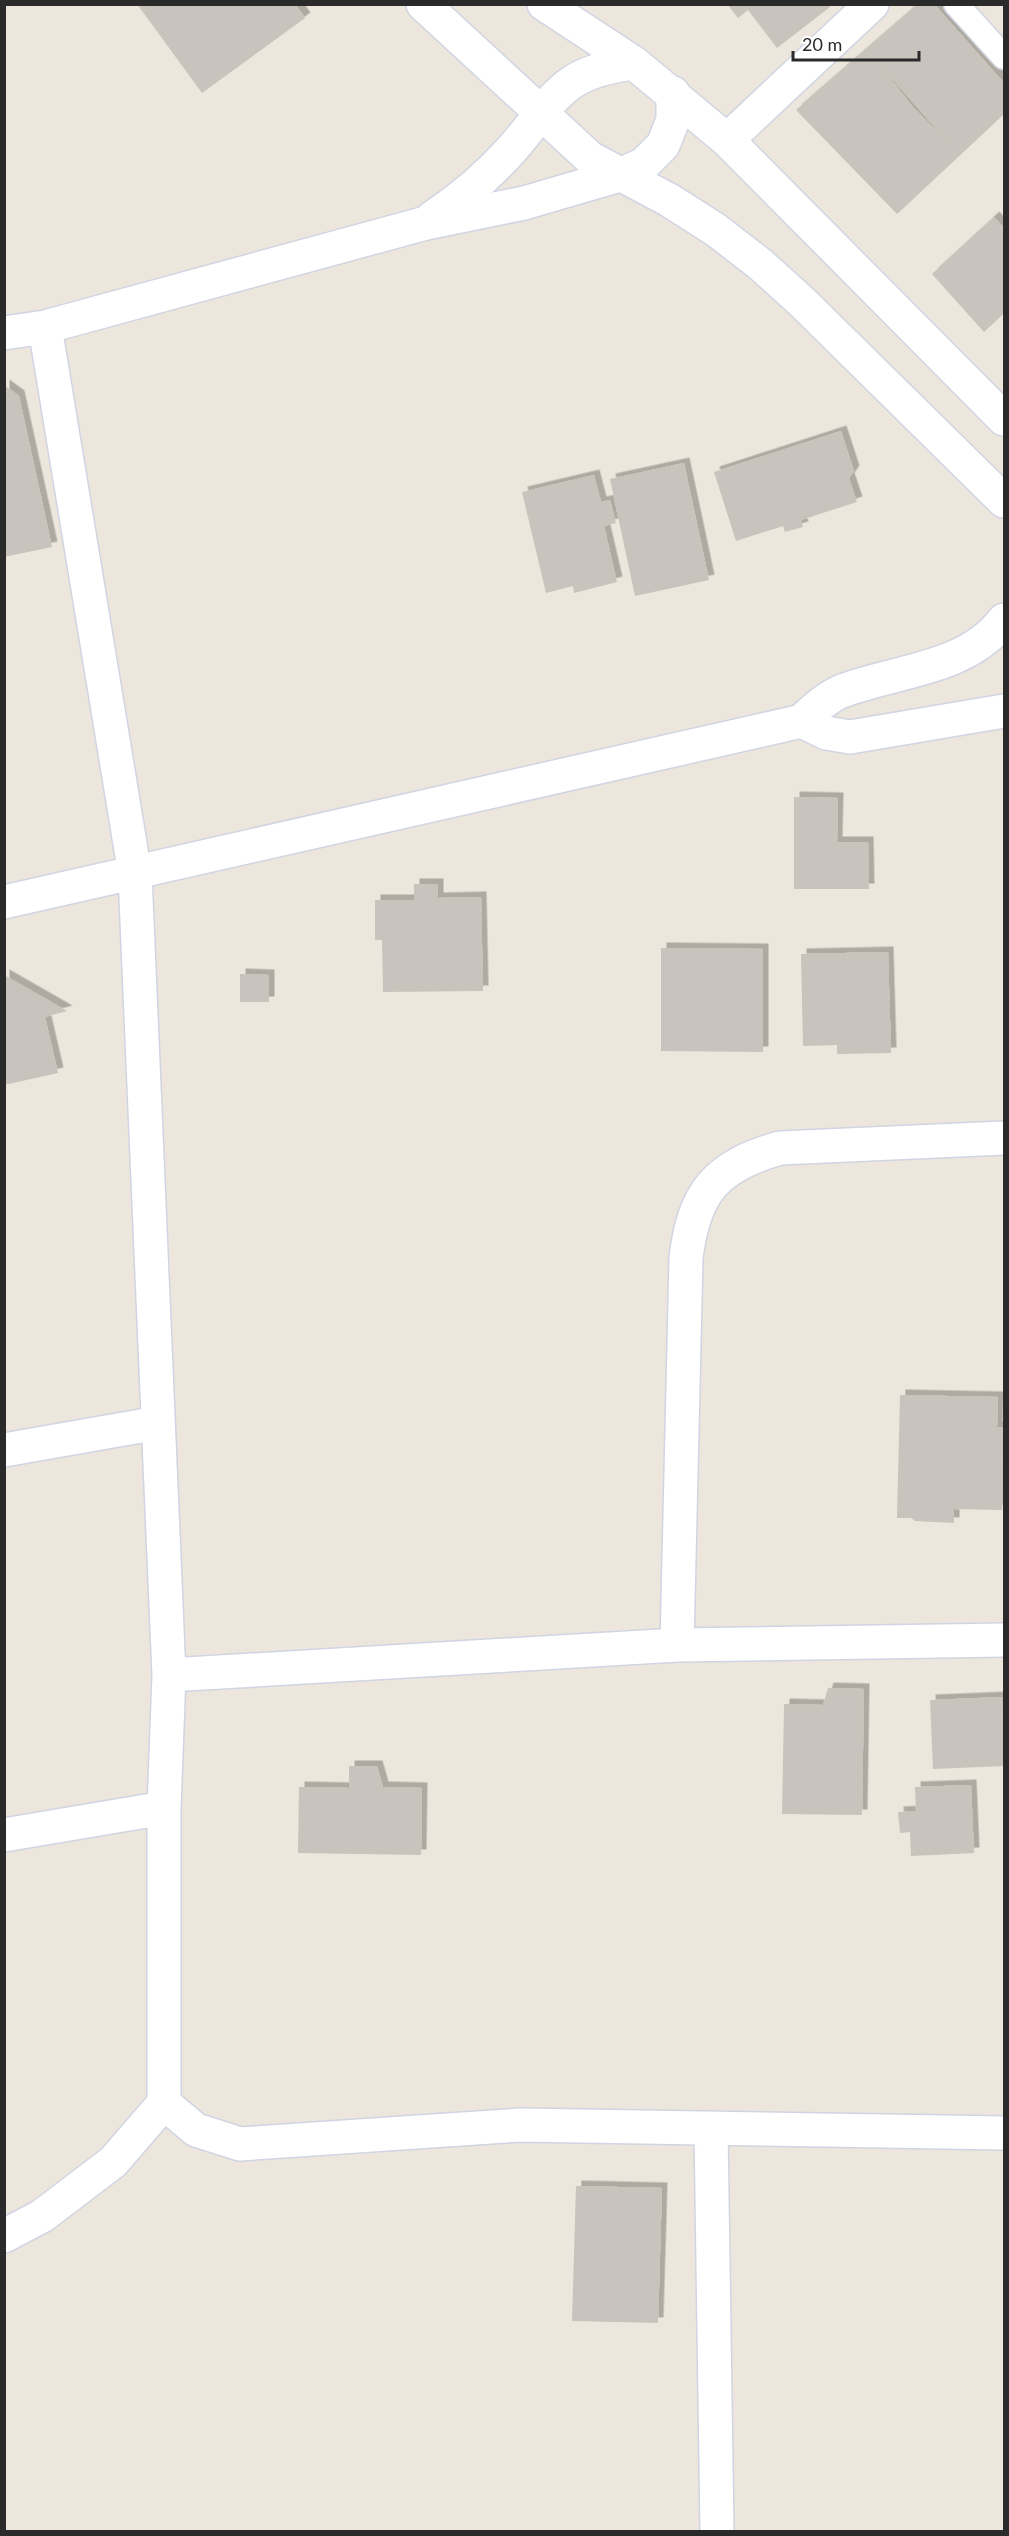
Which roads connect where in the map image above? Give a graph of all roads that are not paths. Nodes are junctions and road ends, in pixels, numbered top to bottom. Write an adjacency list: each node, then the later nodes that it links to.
1 (423, 4): 8 (street)
2 (544, 4): 6 (street)
3 (872, 4): 9 (street)
4 (956, 4): 5 (lane)
5 (1005, 57)
6 (634, 63): 7 (street); 8 (street)
7 (673, 93): 9 (street); 10 (street)
8 (540, 112): 10 (street); 11 (street)
9 (727, 140): 14 (street)
10 (620, 175): 11 (street); 15 (street)
11 (426, 223): 12 (street)
12 (45, 327): 13 (street); 19 (street)
13 (4, 333)
14 (1005, 419)
15 (1005, 501)
16 (1005, 620): 18 (street)
17 (1005, 711): 18 (street)
18 (802, 722): 19 (street)
19 (135, 874): 20 (street); 22 (street)
20 (4, 902)
21 (1005, 1138): 25 (street)
22 (158, 1423): 23 (street); 26 (street)
23 (4, 1450)
24 (1005, 1640): 25 (street)
25 (677, 1645): 26 (street)
26 (169, 1675): 27 (street)
27 (164, 1808): 28 (street); 29 (street)
28 (4, 1835)
29 (164, 2103): 30 (street); 32 (street)
30 (711, 2128): 31 (street); 33 (street)
31 (1005, 2133)
32 (4, 2236)
33 (717, 2532)

